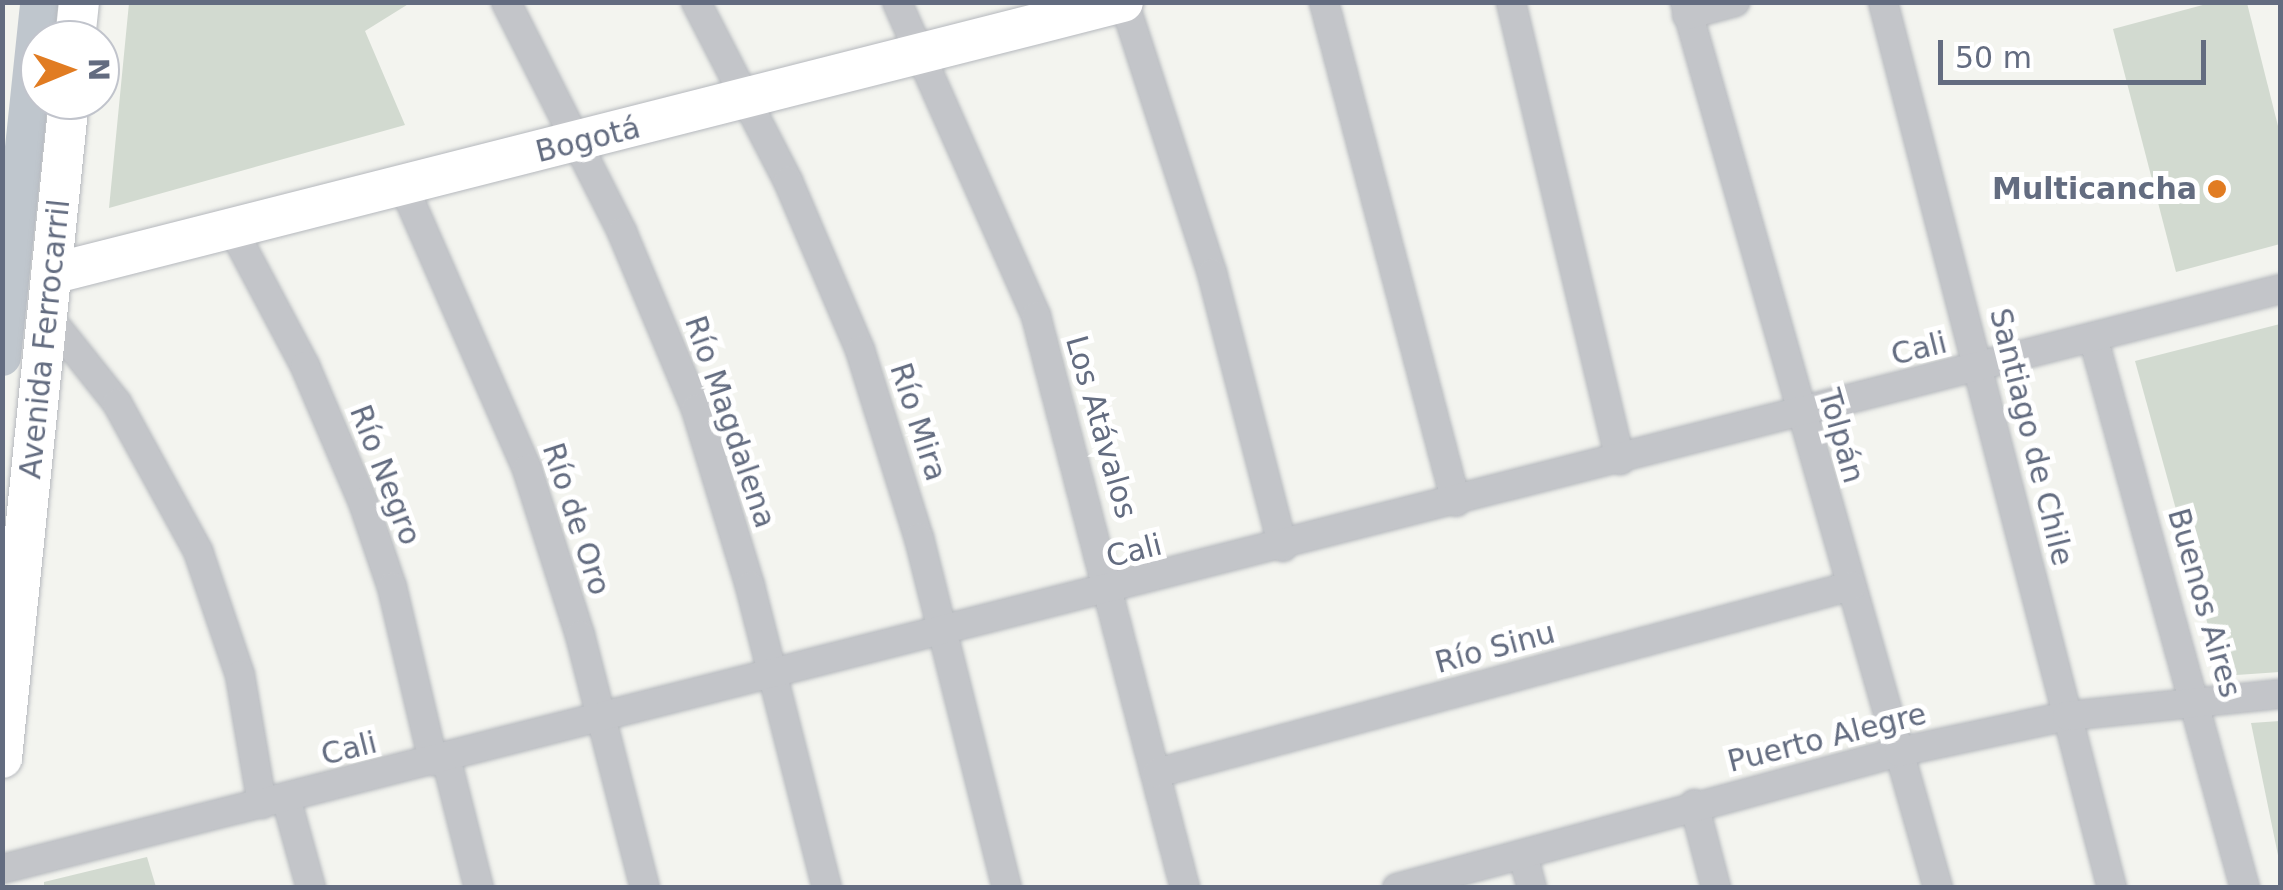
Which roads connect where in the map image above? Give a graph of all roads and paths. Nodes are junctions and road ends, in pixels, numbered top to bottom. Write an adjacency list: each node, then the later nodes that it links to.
1 (506, 2): 13 (street, Río Magdalena)
2 (696, 2): 11 (street, Río Mira)
3 (897, 2): 10 (street, Los Atávalos)
4 (1124, 2): 10 (street, Bogotá); 24 (street)
5 (1324, 2): 23 (street)
6 (1511, 2): 22 (street)
7 (1735, 2): 9 (street)
8 (1883, 2): 20 (street, Santiago de Chile)
9 (1686, 8): 21 (street, Tolpán)
10 (922, 56): 11 (street, Bogotá); 26 (street, Los Atávalos)
11 (744, 100): 13 (street, Bogotá); 27 (street, Río Mira)
12 (67, 120): 16 (street, Avenida Ferrocarril)
13 (574, 144): 14 (street, Bogotá); 28 (street, Río Magdalena)
14 (404, 186): 15 (street, Bogotá); 32 (street, Río de Oro)
15 (232, 228): 16 (street, Bogotá); 35 (street, Río Negro)
16 (51, 274): 18 (street, Avenida Ferrocarril)
17 (2280, 289): 19 (street, Cali)
18 (47, 314): 34 (street, Avenida Ferrocarril); 37 (street)
19 (2093, 337): 20 (street, Cali); 30 (street, Buenos Aires)
20 (1981, 367): 21 (street, Cali); 31 (street, Santiago de Chile)
21 (1800, 413): 22 (street, Cali); 25 (street, Tolpán)
22 (1620, 460): 23 (street, Cali)
23 (1456, 502): 24 (street, Cali)
24 (1282, 547): 26 (street, Cali)
25 (1850, 586): 33 (street, Tolpán); 36 (street, Río Sinu)
26 (1112, 590): 27 (street, Cali); 36 (street, Los Atávalos)
27 (942, 634): 28 (street, Cali); 45 (street, Río Mira)
28 (771, 676): 32 (street, Cali); 44 (street, Río Magdalena)
29 (2280, 694): 30 (street, Puerto Alegre)
30 (2198, 701): 31 (street, Puerto Alegre); 52 (street, Buenos Aires)
31 (2066, 716): 33 (street, Puerto Alegre); 51 (street, Santiago de Chile)
32 (601, 719): 35 (street, Cali); 43 (street, Río de Oro)
33 (1899, 752): 38 (street, Puerto Alegre); 50 (street, Tolpán)
34 (2, 758)
35 (439, 760): 37 (street, Cali); 42 (street, Río Negro)
36 (1157, 774): 46 (street, Los Atávalos)
37 (274, 801): 40 (street, Cali); 41 (street)
38 (1694, 804): 39 (street, Puerto Alegre); 49 (street)
39 (1523, 855): 47 (street, Puerto Alegre); 48 (street)
40 (2, 869)
41 (311, 888)
42 (480, 888)
43 (645, 888)
44 (826, 888)
45 (1007, 888)
46 (1185, 888)
47 (1397, 888)
48 (1532, 888)
49 (1716, 888)
50 (1938, 888)
51 (2112, 888)
52 (2245, 888)

